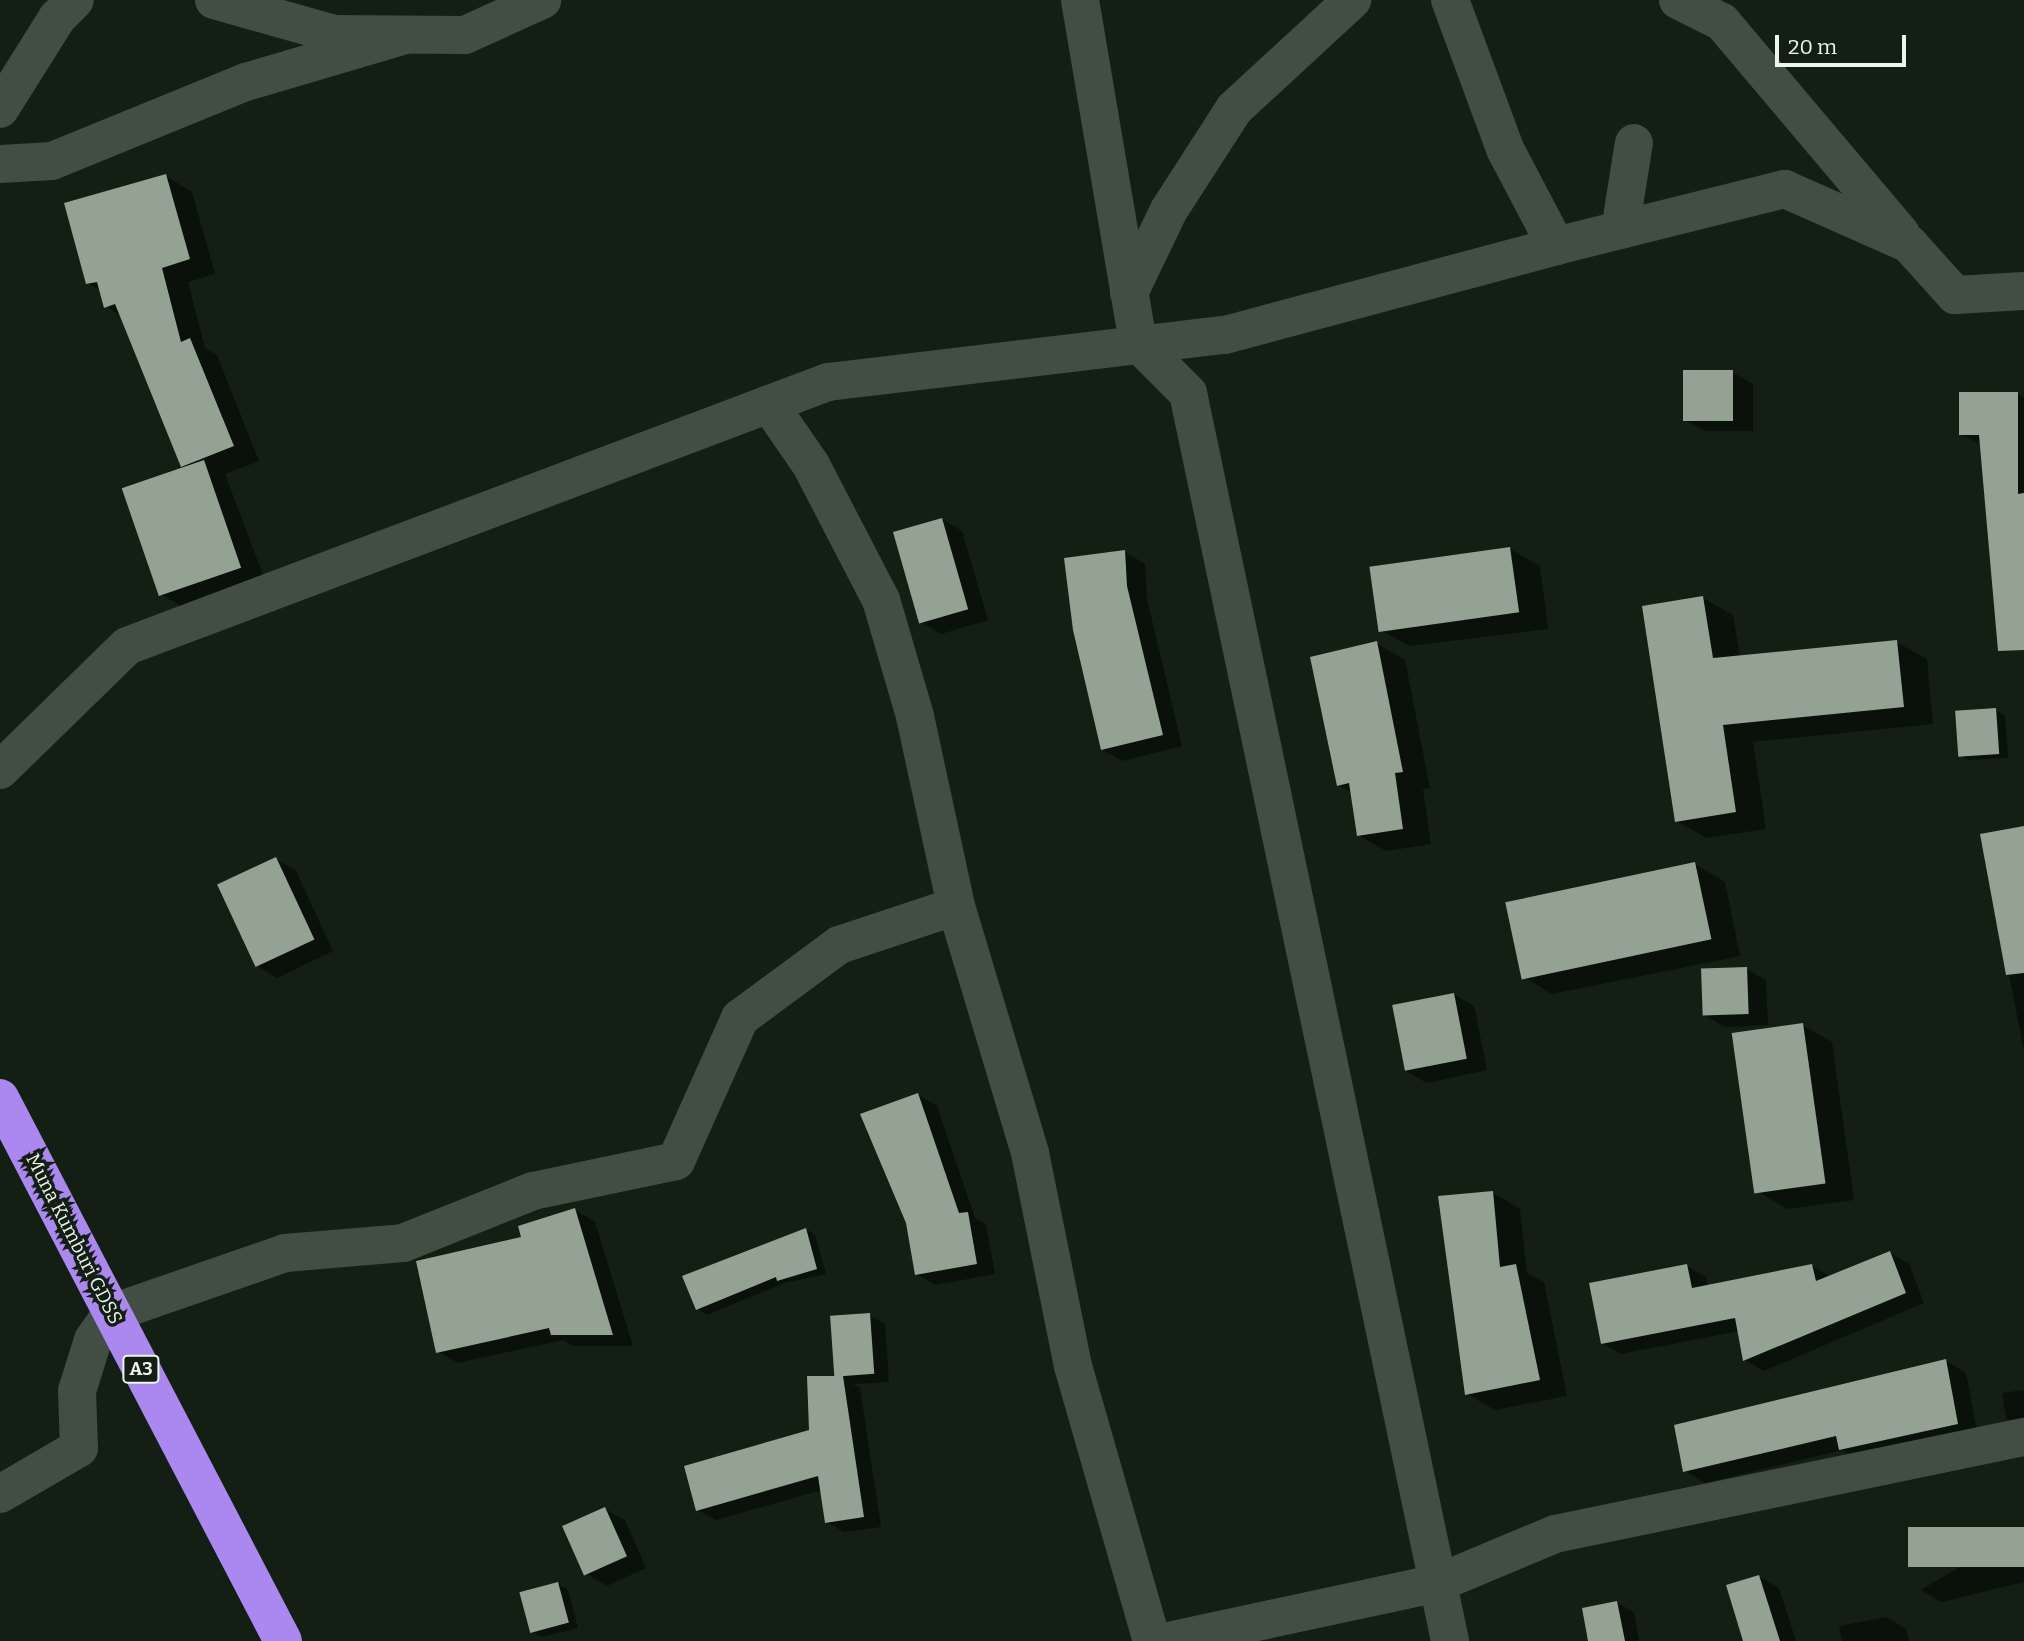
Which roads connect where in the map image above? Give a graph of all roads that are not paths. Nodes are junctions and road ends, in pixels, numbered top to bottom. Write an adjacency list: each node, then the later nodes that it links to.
1 (75, 0): 9 (street)
2 (214, 0): 8 (street)
3 (542, 0): 8 (street)
4 (1080, 0): 16 (street)
5 (1352, 0): 16 (street)
6 (1450, 0): 14 (street)
7 (1678, 0): 13 (street)
8 (406, 35): 11 (street)
9 (0, 109)
10 (1634, 143): 12 (street)
11 (0, 164)
12 (1620, 230): 13 (street); 14 (street)
13 (1909, 244): 15 (street)
14 (1556, 246): 17 (street)
15 (2024, 291)
16 (1129, 293): 17 (street)
17 (1138, 343): 18 (street); 25 (street)
18 (769, 404): 19 (street); 20 (street)
19 (0, 770)
20 (956, 906): 22 (street); 27 (street)
21 (0, 1098): 22 (highway, Muna Kumburi GDSS / A3)
22 (112, 1313): 24 (street); 26 (highway, Muna Kumburi GDSS / A3)
23 (2024, 1437): 25 (street)
24 (0, 1494)
25 (1438, 1583): 28 (street); 29 (street)
26 (283, 1641)
27 (1152, 1641)
28 (1168, 1641)
29 (1450, 1641)

